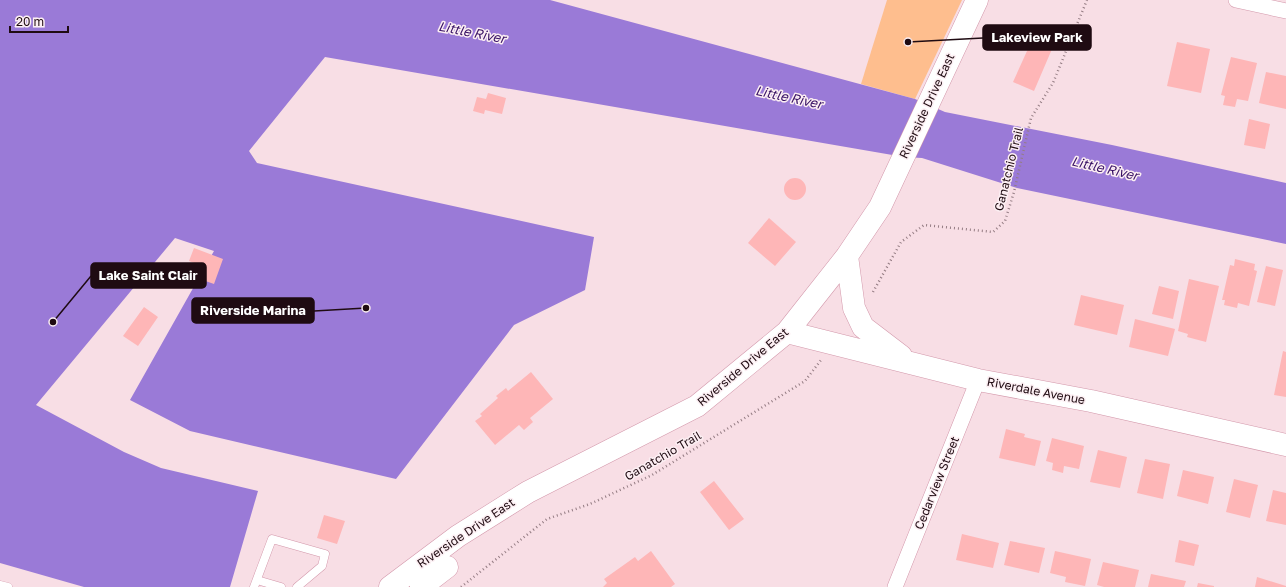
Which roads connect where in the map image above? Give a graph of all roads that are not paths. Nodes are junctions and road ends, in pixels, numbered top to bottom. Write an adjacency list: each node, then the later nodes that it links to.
1 (977, 0): 4 (main road, Riverside Drive East)
2 (1236, 0): 3 (street)
3 (1286, 11)
4 (847, 256): 5 (main road, Riverside Drive East); 6 (main road)
5 (787, 332): 6 (main road, Riverdale Avenue); 15 (main road, Riverside Drive East)
6 (907, 361): 7 (main road, Riverdale Avenue)
7 (978, 380): 8 (main road, Riverdale Avenue); 17 (street, Cedarview Street)
8 (1286, 445)
9 (447, 567): 16 (main road)
10 (255, 583): 13 (lane); 14 (lane)
11 (0, 585): 12 (lane)
12 (8, 587)
13 (281, 587)
14 (297, 587)
15 (390, 587)
16 (420, 587)
17 (895, 587)

